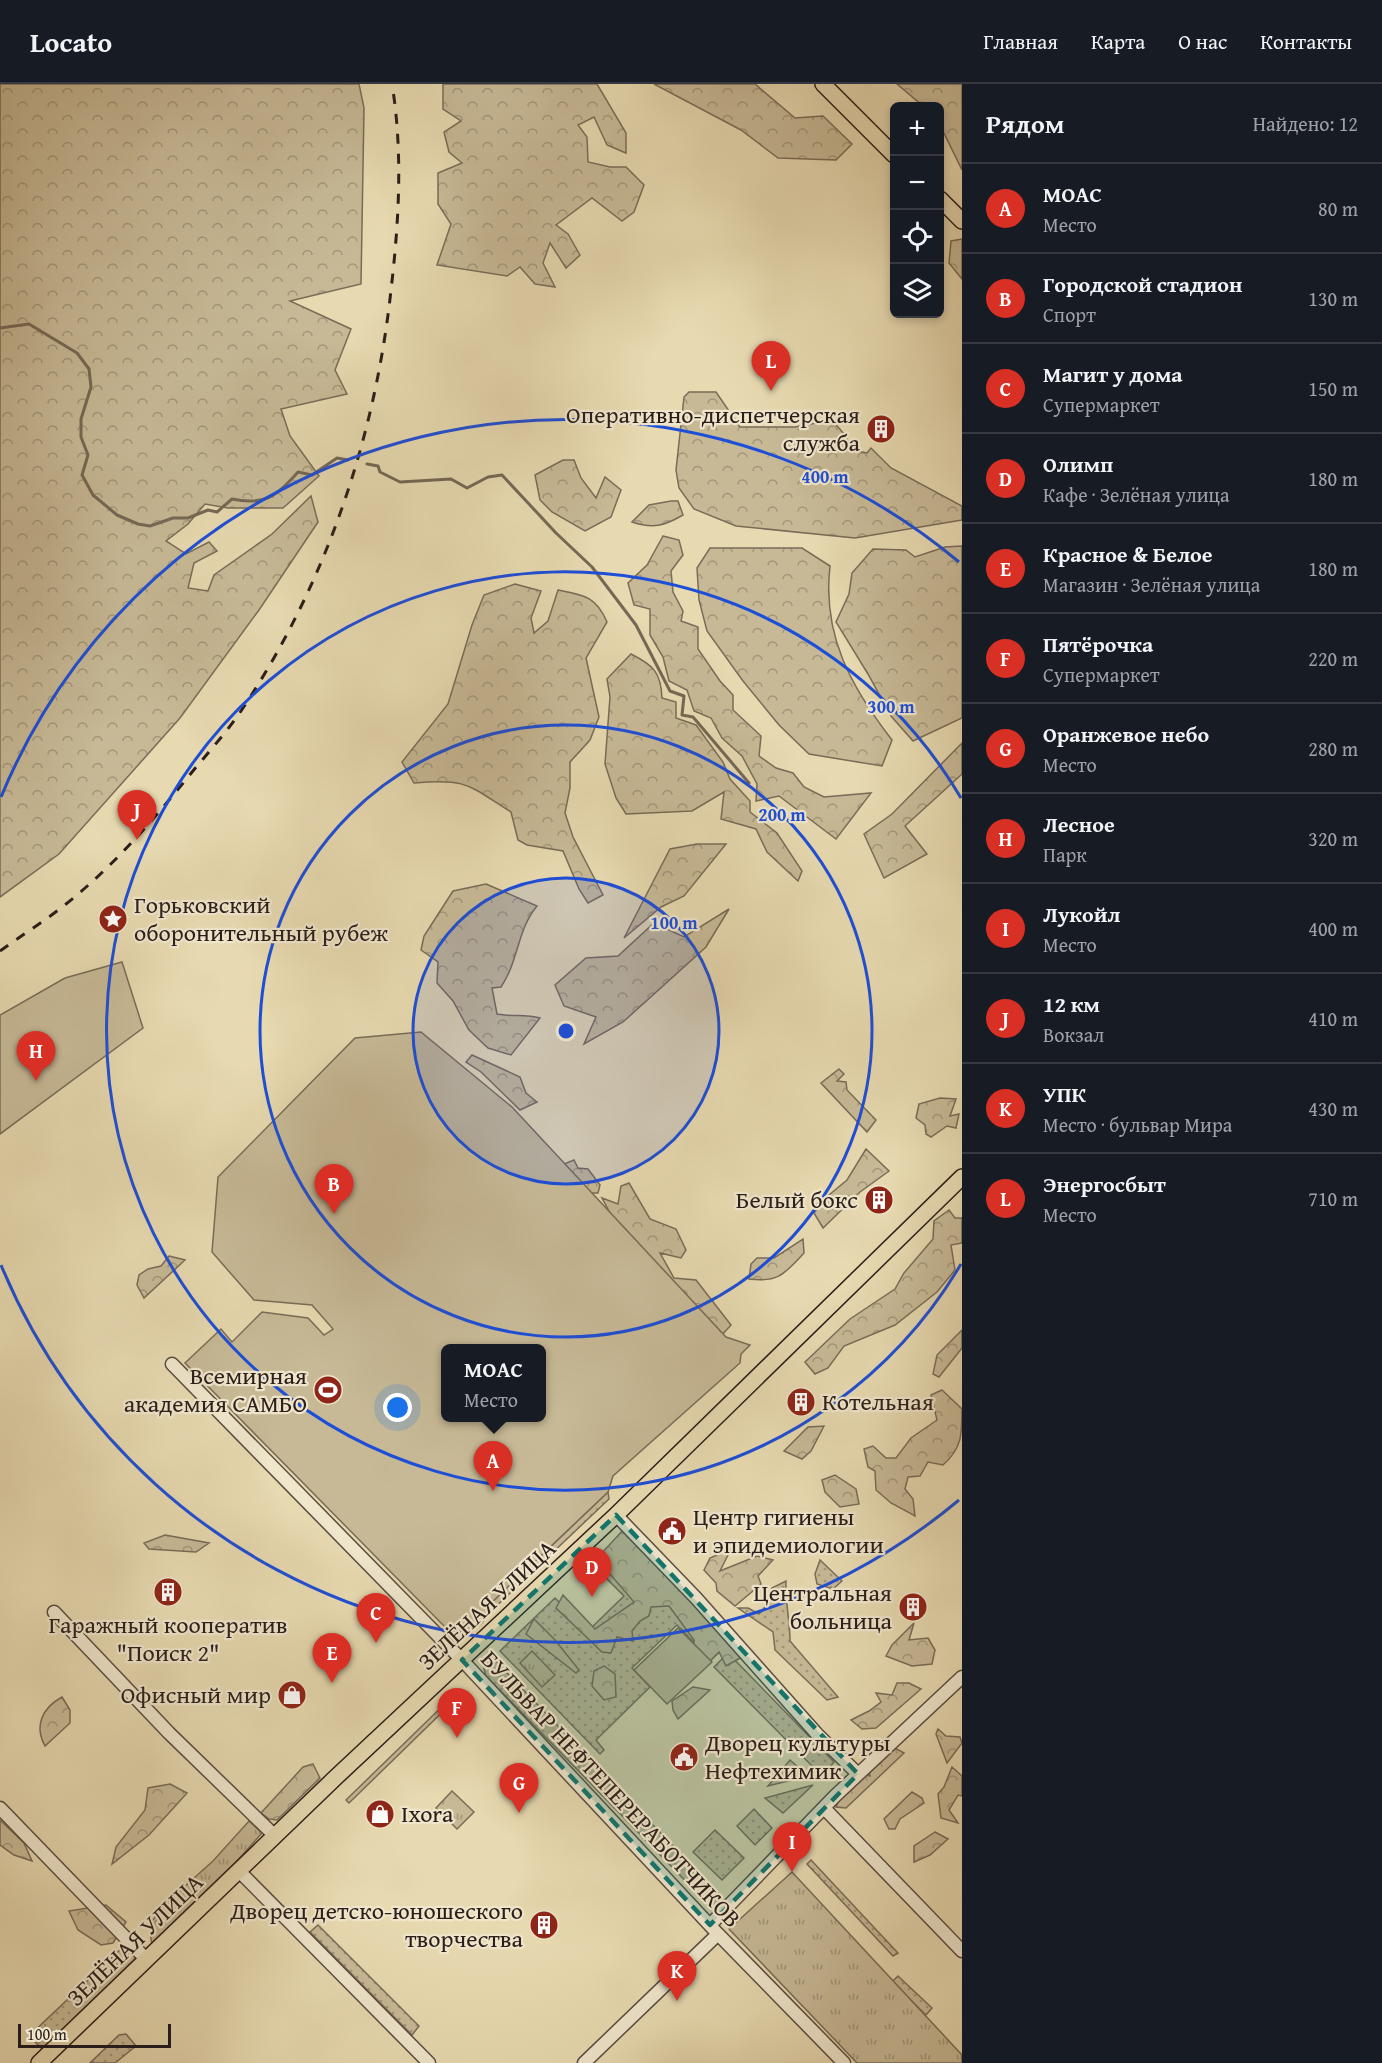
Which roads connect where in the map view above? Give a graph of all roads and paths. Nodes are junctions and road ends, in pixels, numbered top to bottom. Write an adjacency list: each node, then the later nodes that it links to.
1 (823, 84): 2 (main road)
2 (890, 151)
3 (944, 204): 4 (main road)
4 (962, 221)
5 (962, 1177): 7 (main road, ЗЕЛЁНАЯ УЛИЦА)
6 (172, 1364): 9 (street, БУЛЬВАР НЕФТЕПЕРЕРАБОТЧИКОВ)
7 (616, 1515): 9 (main road, ЗЕЛЁНАЯ УЛИЦА); 11 (street)
8 (54, 1612): 14 (street)
9 (462, 1660): 14 (main road, ЗЕЛЁНАЯ УЛИЦА); 16 (street, БУЛЬВАР НЕФТЕПЕРЕРАБОТЧИКОВ)
10 (962, 1677): 11 (street)
11 (858, 1774): 13 (street)
12 (0, 1808): 18 (street)
13 (824, 1808): 16 (street); 17 (street)
14 (275, 1836): 15 (main road, ЗЕЛЁНАЯ УЛИЦА)
15 (239, 1871): 18 (main road, ЗЕЛЁНАЯ УЛИЦА); 20 (street)
16 (714, 1930): 21 (street); 22 (street, БУЛЬВАР НЕФТЕПЕРЕРАБОТЧИКОВ)
17 (962, 1951)
18 (147, 1960): 19 (main road, ЗЕЛЁНАЯ УЛИЦА)
19 (39, 2063)
20 (429, 2063)
21 (584, 2063)
22 (844, 2063)

